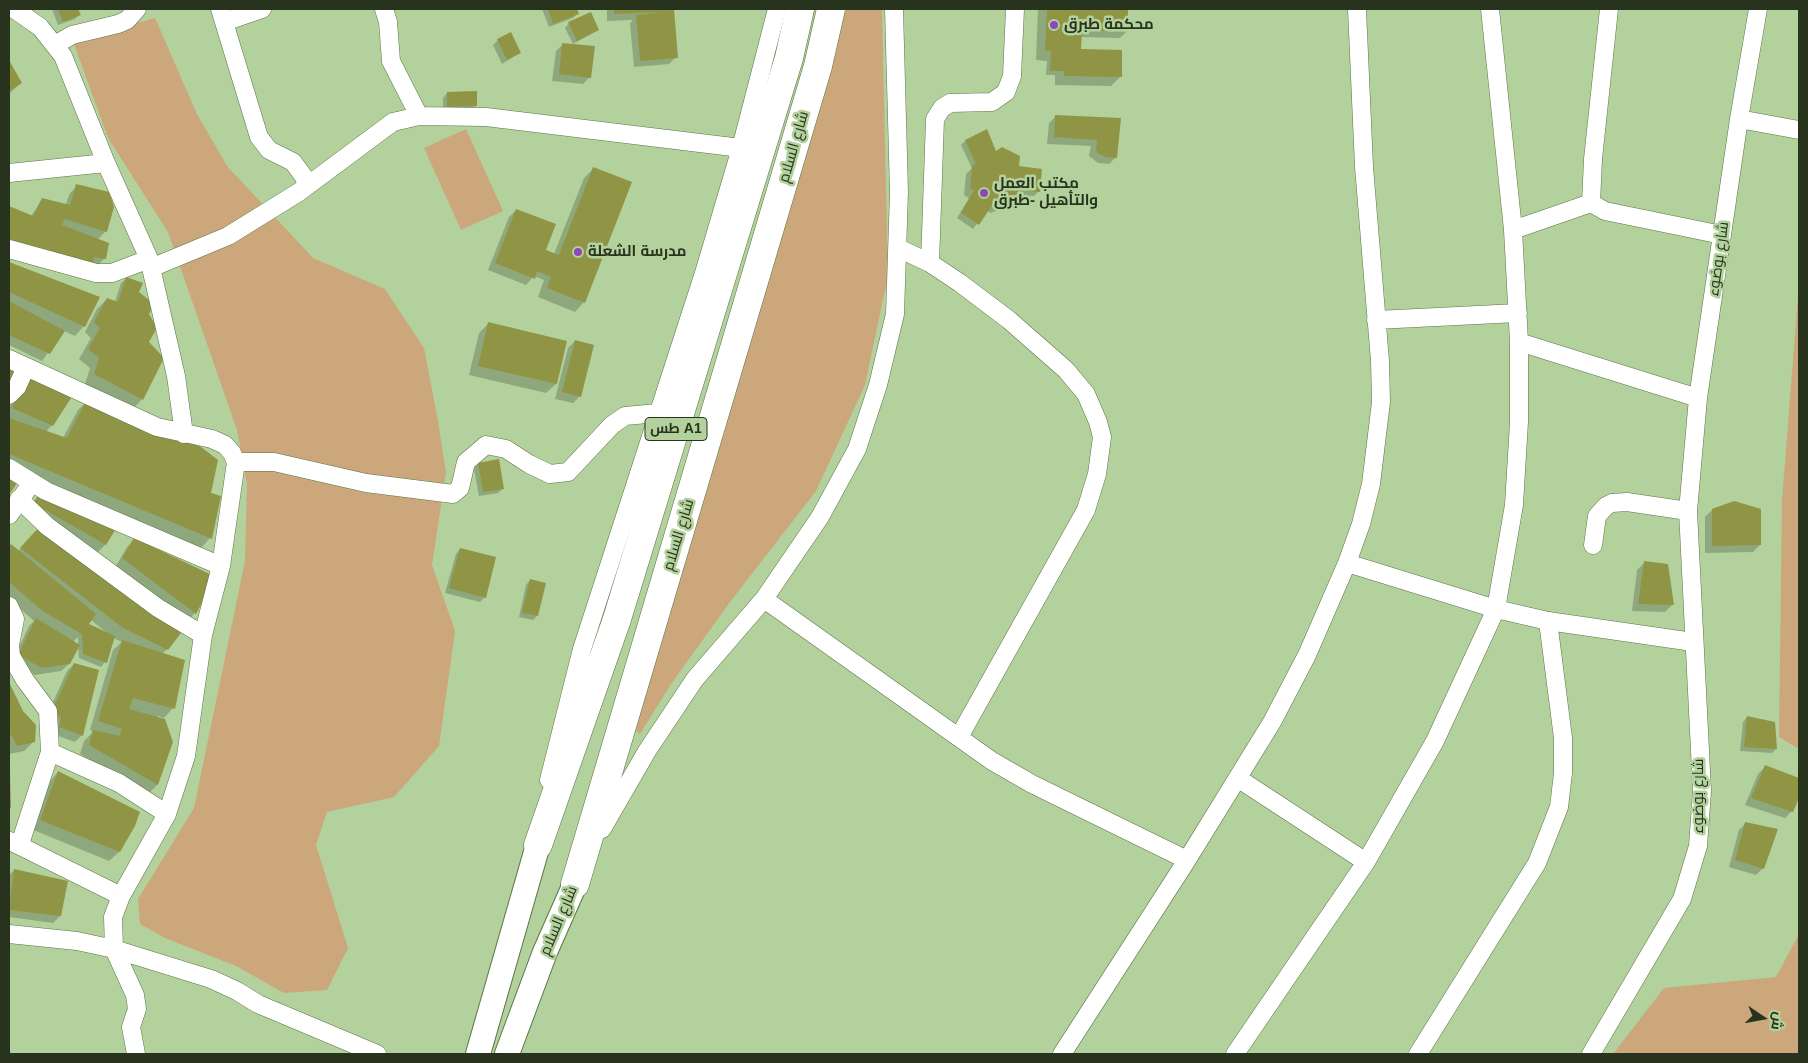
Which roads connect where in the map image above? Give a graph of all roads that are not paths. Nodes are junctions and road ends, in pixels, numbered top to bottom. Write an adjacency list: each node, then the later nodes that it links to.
1 (14, 9): 15 (street)
2 (137, 9): 15 (street)
3 (262, 9): 14 (street)
4 (384, 9): 16 (street)
5 (777, 9): 19 (street)
6 (800, 9): 59 (highway, شارع السلام / طس A1)
7 (831, 9): 62 (highway, شارع السلام)
8 (894, 9): 26 (street)
9 (1015, 9): 29 (street)
10 (1358, 9): 31 (street)
11 (1490, 9): 24 (street)
12 (1610, 9): 23 (street)
13 (1758, 9): 17 (street, شارع بوضوء)
14 (222, 16): 22 (street)
15 (54, 46): 20 (street)
16 (419, 116): 19 (street); 22 (street)
17 (1739, 119): 18 (street); 25 (street, شارع بوضوء)
18 (1799, 130)
19 (741, 148): 37 (street)
20 (106, 163): 21 (street); 28 (street)
21 (9, 174)
22 (307, 186): 28 (street)
23 (1591, 203): 24 (street); 25 (street)
24 (1513, 230): 30 (street)
25 (1722, 235): 36 (street, شارع بوضوء)
26 (898, 248): 29 (street); 48 (street)
27 (9, 249): 28 (street)
28 (150, 263): 38 (street)
29 (930, 264): 54 (street)
30 (1518, 314): 31 (street); 32 (street)
31 (1376, 320): 46 (street)
32 (1519, 342): 36 (street); 50 (street)
33 (9, 359): 34 (street)
34 (26, 367): 35 (street); 38 (street)
35 (9, 395)
36 (1698, 398): 43 (street, شارع بوضوء)
37 (658, 413): 39 (street); 59 (street)
38 (184, 434): 39 (street)
39 (236, 462): 47 (street)
40 (9, 468): 41 (street)
41 (33, 483): 42 (street); 47 (street)
42 (19, 499): 44 (street); 52 (street)
43 (1688, 511): 45 (street); 53 (street, شارع بوضوء)
44 (9, 515)
45 (1593, 545)
46 (1347, 563): 50 (street); 56 (street)
47 (221, 566): 52 (street)
48 (764, 599): 54 (street); 62 (street)
49 (9, 606): 55 (street)
50 (1496, 609): 51 (street); 61 (street)
51 (1548, 621): 53 (street); 72 (street)
52 (203, 635): 57 (street)
53 (1693, 642): 73 (street, شارع بوضوء)
54 (959, 737): 60 (street)
55 (50, 752): 57 (street); 58 (street)
56 (1239, 779): 60 (street); 61 (street)
57 (167, 814): 63 (street)
58 (14, 842): 63 (street)
59 (538, 845): 66 (main road, شارع السلام)
60 (1187, 860): 70 (street)
61 (1366, 862): 71 (street)
62 (575, 884): 69 (main road, شارع السلام)
63 (121, 896): 65 (street)
64 (9, 934): 65 (street)
65 (114, 949): 67 (street); 68 (street)
66 (479, 1050)
67 (365, 1052)
68 (136, 1054)
69 (507, 1054)
70 (1062, 1054)
71 (1235, 1054)
72 (1418, 1054)
73 (1592, 1054)

